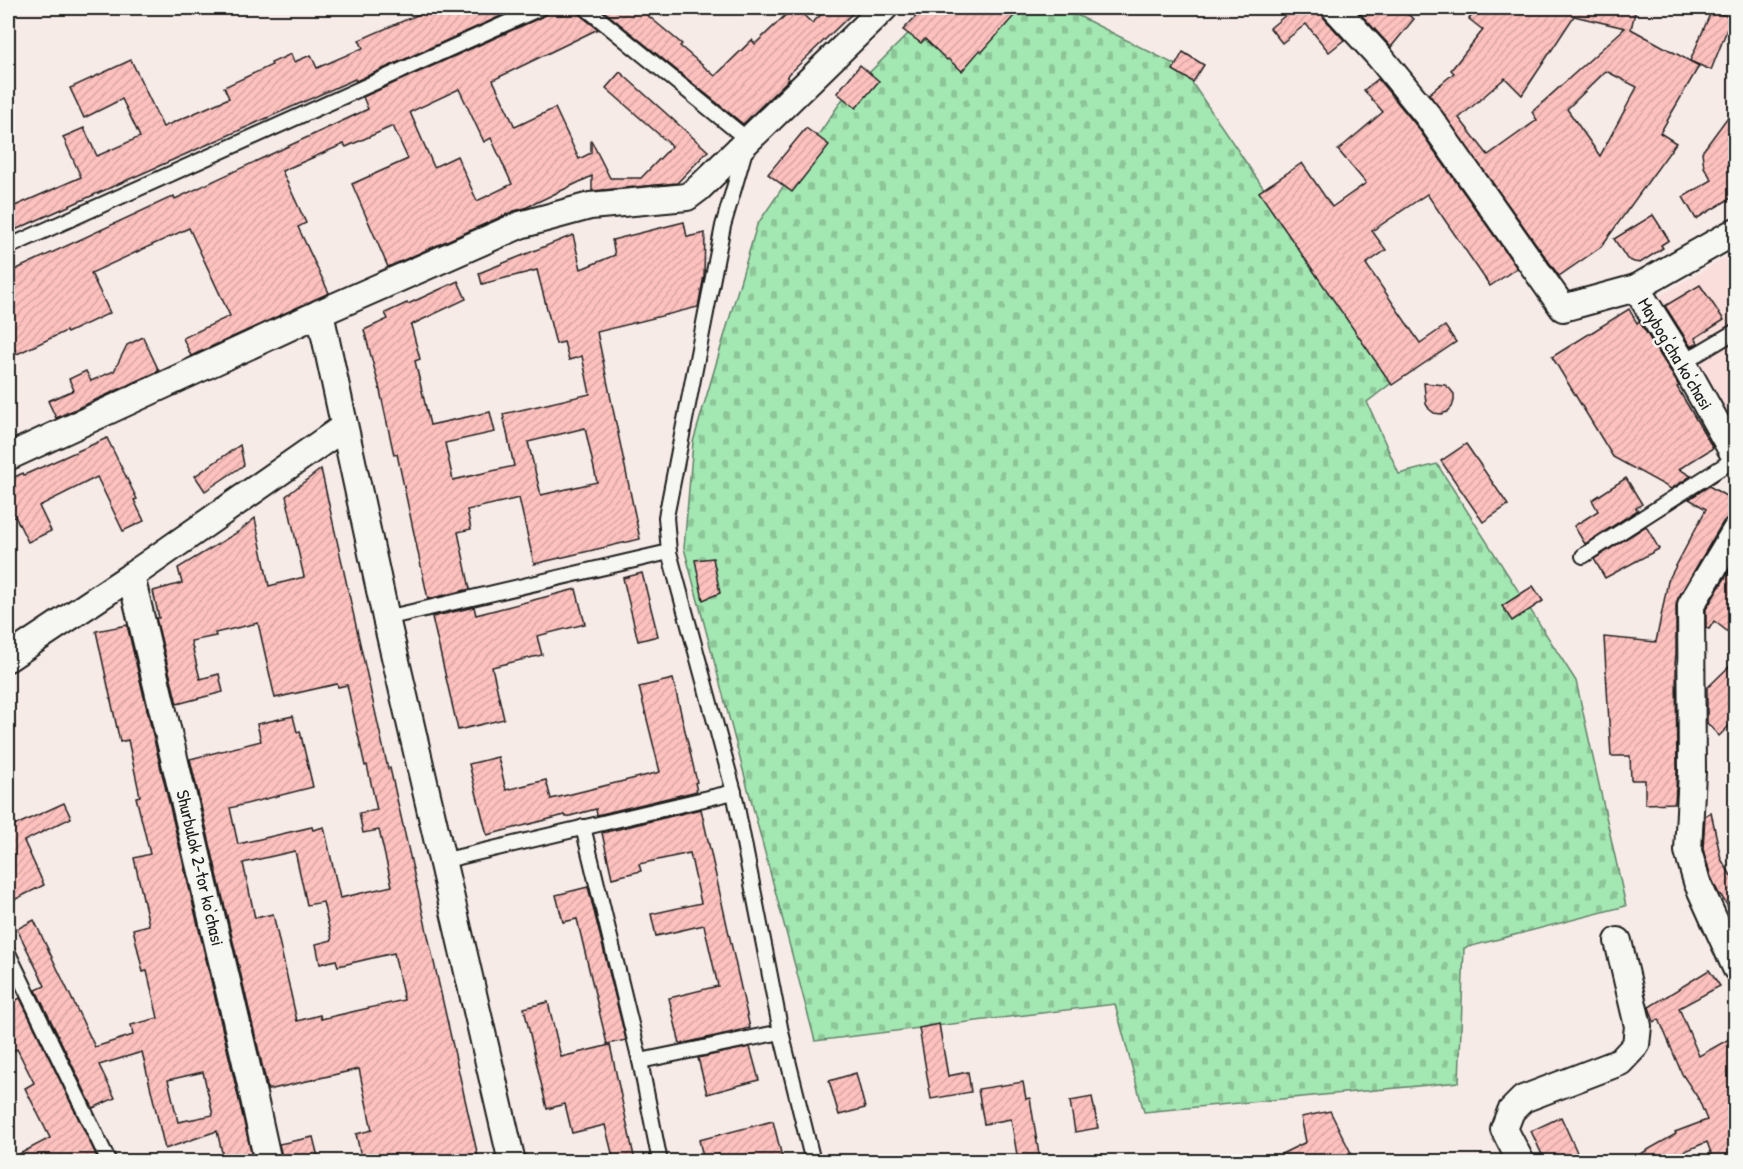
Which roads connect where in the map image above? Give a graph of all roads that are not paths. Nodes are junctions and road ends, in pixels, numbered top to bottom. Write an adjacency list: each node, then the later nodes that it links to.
1 (540, 8): 7 (lane)
2 (586, 8): 5 (lane)
3 (884, 8): 5 (street)
4 (1335, 8): 8 (street)
5 (748, 140): 9 (street); 16 (lane)
6 (1736, 231): 8 (street, Maybog'cha ko'chasi)
7 (8, 247)
8 (1636, 288): 11 (street, Maybog'cha ko'chasi)
9 (320, 312): 12 (street); 13 (street)
10 (1736, 331): 11 (lane)
11 (1682, 361): 14 (street, Maybog'cha ko'chasi)
12 (344, 427): 18 (street); 19 (street)
13 (8, 457)
14 (1736, 458): 17 (lane)
15 (1736, 530): 26 (street)
16 (669, 552): 19 (lane); 21 (lane)
17 (1583, 556)
18 (130, 576): 20 (street); 30 (street, Shurbulok 2-tor ko‘chasi)
19 (386, 618): 23 (street)
20 (8, 658)
21 (734, 792): 22 (lane); 27 (lane)
22 (583, 827): 23 (lane); 28 (lane)
23 (441, 861): 31 (street)
24 (1618, 941): 34 (street)
25 (8, 953): 29 (lane)
26 (1736, 968)
27 (781, 1032): 28 (lane); 33 (lane)
28 (640, 1061): 32 (lane)
29 (109, 1161)
30 (268, 1161)
31 (512, 1161)
32 (660, 1161)
33 (813, 1161)
34 (1521, 1161)

